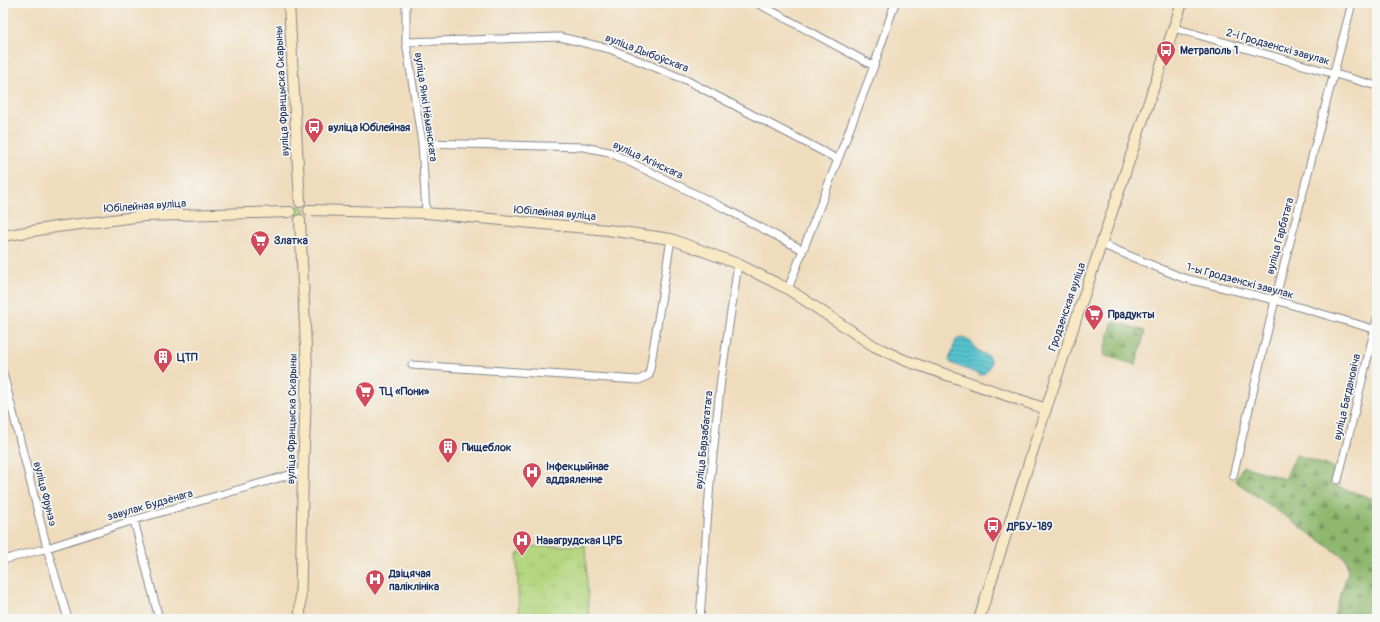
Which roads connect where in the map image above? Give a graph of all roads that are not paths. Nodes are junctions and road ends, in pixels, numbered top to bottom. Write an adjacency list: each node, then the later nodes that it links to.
1 (289, 3): 14 (street, вуліца Францыска Скарыны)
2 (406, 3): 8 (street, вуліца Янкі Нёманскага)
3 (757, 3): 9 (street)
4 (895, 3): 9 (street)
5 (1182, 3): 7 (street, Гродзенская вуліца)
6 (1352, 3): 10 (street, вуліца Гарбатага)
7 (1174, 28): 10 (street, 2-і Гродзенскі завулак); 21 (street, Гродзенская вуліца)
8 (406, 42): 12 (street, вуліца Янкі Нёманскага); 13 (street, вуліца Дыбоўскага)
9 (874, 66): 13 (street)
10 (1333, 74): 11 (street, 2-і Гродзенскі завулак); 25 (street, вуліца Гарбатага)
11 (1377, 86)
12 (422, 143): 17 (street, вуліца Янкі Нёманскага); 22 (street, вуліца Агінскага)
13 (837, 159): 22 (street)
14 (300, 202): 15 (street); 16 (street)
15 (309, 210): 17 (street, Юбілейная вуліца); 18 (street)
16 (290, 212): 18 (street); 19 (street, Юбілейная вуліца)
17 (426, 213): 20 (street, Юбілейная вуліца)
18 (300, 220): 31 (street, вуліца Францыска Скарыны)
19 (3, 236)
20 (671, 239): 23 (street, Юбілейная вуліца); 28 (street)
21 (1101, 244): 25 (street, 1-ы Гродзенскі завулак); 30 (street, Гродзенская вуліца)
22 (802, 250): 24 (street)
23 (738, 264): 24 (street, Юбілейная вуліца); 40 (street, вуліца Барзабагатага)
24 (788, 289): 30 (street, Юбілейная вуліца)
25 (1275, 300): 27 (street, 1-ы Гродзенскі завулак); 32 (street, вуліца Гарбатага)
26 (1377, 319): 27 (street, вуліца Багдановіча)
27 (1376, 329): 33 (street, вуліца Багдановіча)
28 (412, 365)
29 (3, 373): 35 (street, вуліца Фрунзэ)
30 (1046, 409): 41 (street, Гродзенская вуліца)
31 (303, 471): 34 (street, завулак Будзёнага); 39 (street, вуліца Францыска Скарыны)
32 (1233, 476)
33 (1338, 480)
34 (134, 520): 35 (street, завулак Будзёнага); 38 (street)
35 (47, 548): 36 (street, завулак Будзёнага); 37 (street, вуліца Фрунзэ)
36 (3, 560)
37 (68, 619)
38 (159, 619)
39 (300, 619)
40 (700, 619)
41 (979, 619)

